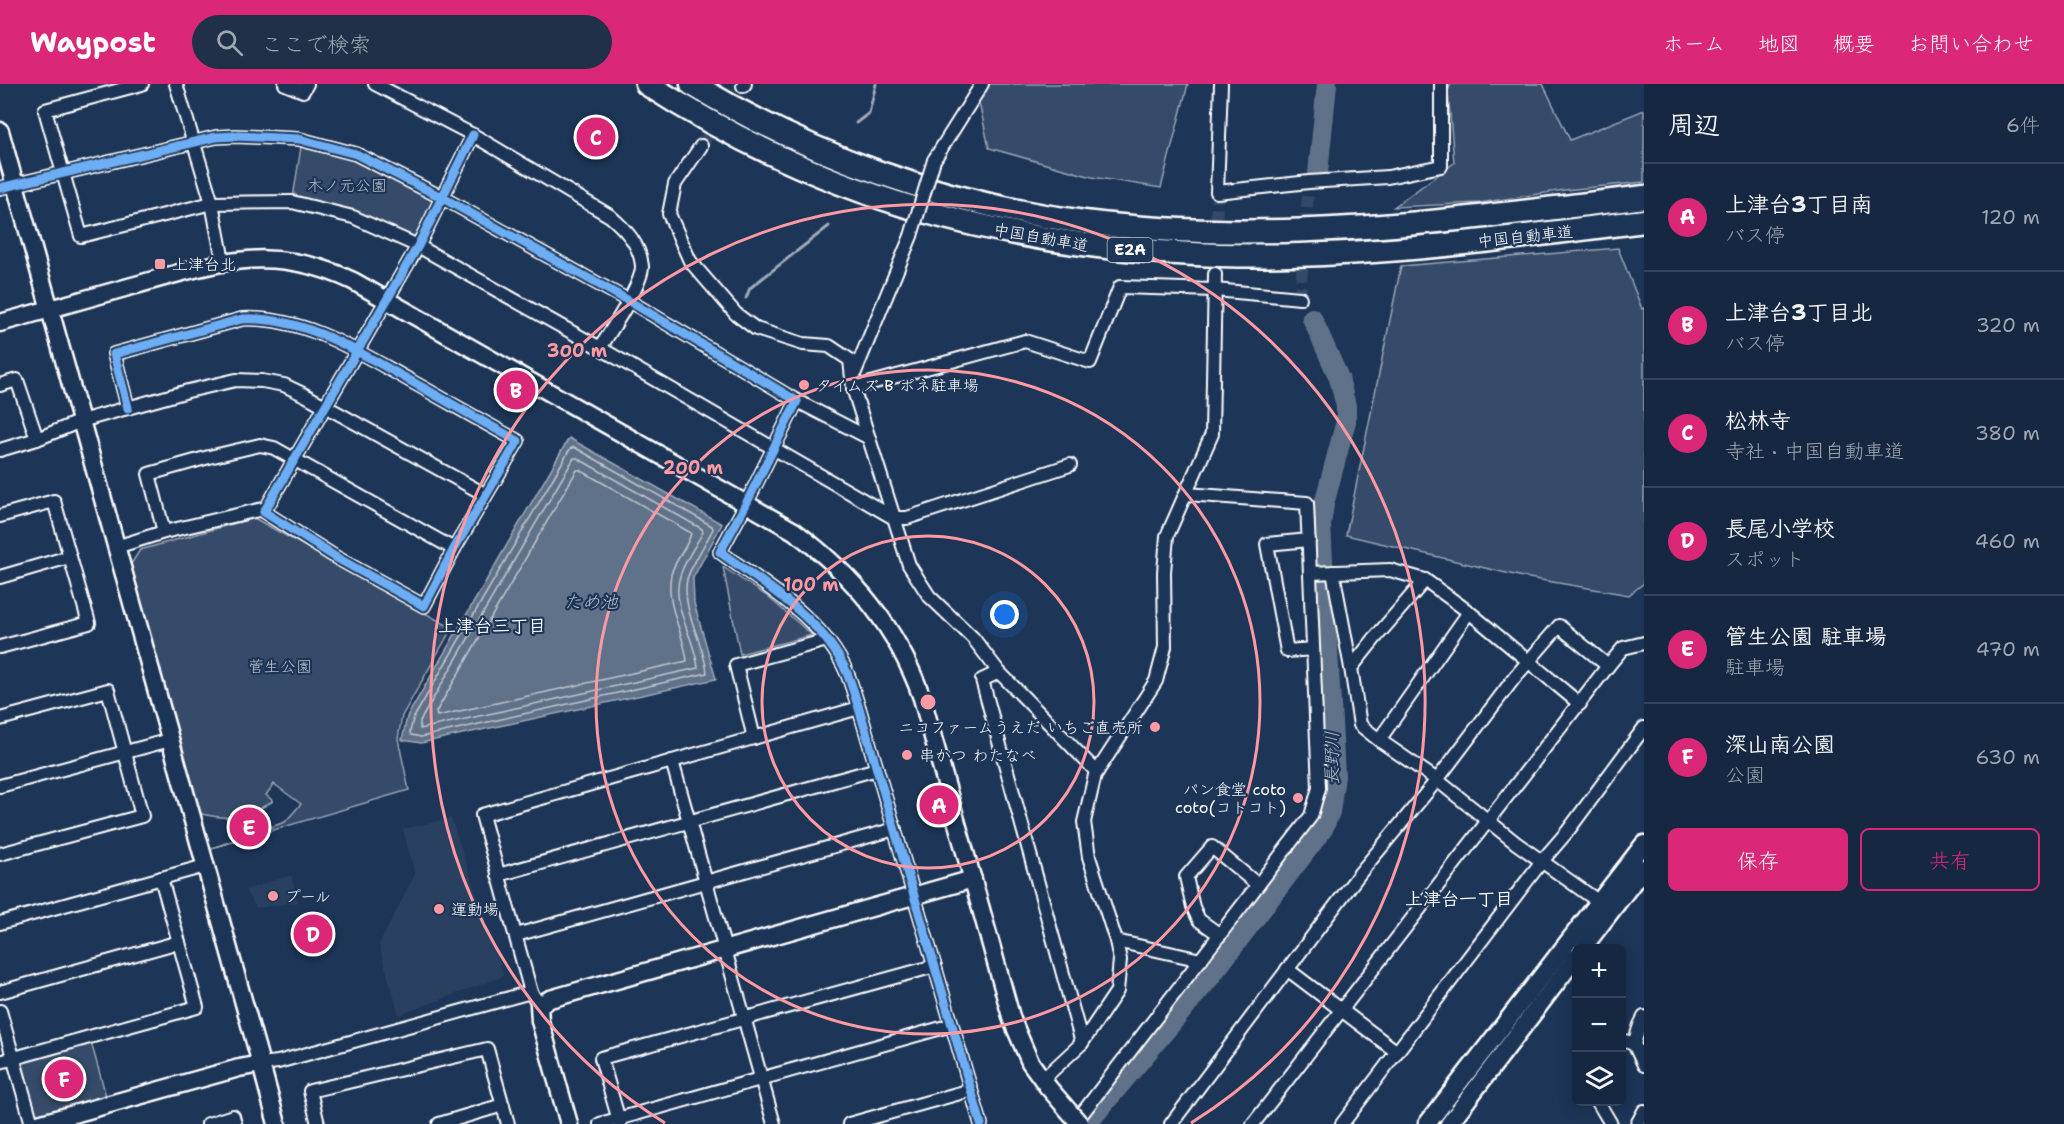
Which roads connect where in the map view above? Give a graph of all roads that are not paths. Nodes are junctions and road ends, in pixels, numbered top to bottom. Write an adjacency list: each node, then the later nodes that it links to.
1 (142, 84): 15 (street)
2 (176, 84): 13 (street)
3 (285, 84): 4 (street)
4 (307, 84)
5 (375, 84): 12 (street)
6 (647, 84): 20 (highway, 中国自動車道 / E2A)
7 (692, 84): 18 (highway, 中国自動車道 / E2A)
8 (982, 84): 32 (street, bridge)
9 (1221, 84): 10 (street)
10 (1442, 84)
11 (0, 131): 16 (street)
12 (473, 135): 17 (street); 27 (street)
13 (194, 141): 15 (street); 17 (street); 19 (street)
14 (701, 146): 32 (street)
15 (63, 173): 16 (street); 19 (street)
16 (7, 186): 28 (street)
17 (441, 197): 21 (street); 27 (street)
18 (1644, 197)
19 (212, 203): 21 (street); 22 (street)
20 (1644, 221)
21 (418, 246): 26 (street); 30 (street)
22 (223, 261): 26 (street); 28 (street)
23 (1215, 274): 24 (street)
24 (1215, 290): 25 (street); 32 (street); 44 (street)
25 (1300, 298)
26 (386, 300): 31 (street); 46 (street)
27 (629, 301): 30 (street); 34 (street)
28 (50, 309): 29 (street); 37 (street)
29 (0, 323)
30 (600, 348): 41 (street)
31 (356, 351): 35 (street); 36 (street); 45 (street)
32 (852, 384): 38 (street)
33 (0, 385): 39 (street)
34 (797, 401): 38 (street); 41 (street)
35 (325, 406): 36 (street); 42 (street); 45 (street)
36 (128, 408): 37 (street)
37 (81, 421): 39 (street); 52 (street)
38 (869, 438): 49 (street)
39 (37, 439): 40 (street)
40 (0, 450)
41 (774, 450): 46 (street); 49 (street)
42 (294, 460): 47 (street); 50 (street); 53 (street)
43 (1070, 465): 49 (street)
44 (1186, 494): 51 (street); 78 (street)
45 (486, 495): 53 (street)
46 (746, 504): 60 (street); 91 (street)
47 (267, 508): 50 (street); 53 (street)
48 (0, 516): 54 (street)
49 (894, 518): 67 (street)
50 (164, 532): 52 (street)
51 (1309, 540): 56 (street); 63 (street)
52 (116, 547): 73 (street)
53 (454, 549)
54 (69, 557): 57 (street); 62 (street)
55 (1333, 572): 56 (street); 58 (street); 66 (street)
56 (1310, 573): 63 (street)
57 (0, 577)
58 (1425, 579): 59 (street); 66 (street)
59 (1468, 612): 64 (street); 74 (street)
60 (827, 640): 69 (street); 72 (street)
61 (1644, 643): 65 (street)
62 (0, 647)
63 (1314, 649): 93 (street)
64 (1528, 662): 65 (street); 68 (street); 79 (street)
65 (1608, 666): 68 (street)
66 (1351, 668): 74 (street)
67 (999, 672): 78 (street); 115 (street)
68 (1580, 704): 81 (street)
69 (860, 708): 72 (street); 77 (street)
70 (0, 719): 75 (street)
71 (1644, 728): 86 (street)
72 (754, 738): 76 (street)
73 (170, 740): 75 (street); 87 (street)
74 (1379, 740): 79 (street)
75 (125, 752): 80 (street); 85 (street)
76 (672, 761): 82 (street); 89 (street)
77 (877, 768): 82 (street); 83 (street)
78 (1097, 772): 99 (street)
79 (1437, 780): 81 (street); 106 (street)
80 (0, 786)
81 (1489, 821): 86 (street); 110 (street)
82 (689, 822): 89 (street); 92 (street)
83 (895, 829): 92 (street); 94 (street)
84 (1644, 844): 95 (street)
85 (0, 854)
86 (1542, 861): 95 (street); 117 (street)
87 (205, 866): 90 (street); 120 (street)
88 (1644, 868): 101 (street)
89 (498, 875): 97 (street)
90 (161, 878): 96 (street); 100 (street)
91 (974, 879): 94 (street); 123 (street)
92 (706, 881): 97 (street); 102 (street)
93 (1258, 885): 98 (street); 98 (street)
94 (914, 896): 102 (street); 105 (street)
95 (1599, 902): 147 (street)
96 (0, 923)
97 (516, 934): 108 (street)
98 (1220, 935): 103 (street)
99 (1116, 941): 103 (street); 115 (street)
100 (179, 942): 107 (street); 118 (street)
101 (1586, 944)
102 (725, 950): 108 (street); 112 (street)
103 (1201, 960): 142 (street)
104 (1572, 962): 148 (street)
105 (934, 966): 112 (street); 113 (street)
106 (1287, 969): 110 (street); 144 (street)
107 (0, 992)
108 (535, 998): 120 (street); 137 (street)
109 (0, 1011): 118 (street)
110 (1341, 1011): 117 (street); 145 (street)
111 (1644, 1017): 116 (street)
112 (744, 1019): 122 (street); 128 (street)
113 (952, 1025): 122 (street); 124 (street)
114 (1626, 1041): 116 (street)
115 (1082, 1043): 123 (street)
116 (1634, 1044): 121 (street)
117 (1397, 1052): 146 (street)
118 (13, 1058): 119 (street); 129 (street)
119 (0, 1062)
120 (261, 1064): 130 (street); 133 (street)
121 (1644, 1065)
122 (761, 1079): 128 (street); 139 (street)
123 (1045, 1084): 143 (street, bridge)
124 (971, 1090): 140 (street); 141 (street)
125 (503, 1105): 134 (street); 135 (street); 136 (street)
126 (1601, 1106): 149 (street)
127 (1644, 1111): 150 (street)
128 (619, 1121): 138 (street)
129 (32, 1124)
130 (38, 1124)
131 (208, 1124): 132 (street)
132 (235, 1124)
133 (277, 1124)
134 (318, 1124)
135 (439, 1124)
136 (508, 1124)
137 (569, 1124)
138 (600, 1124)
139 (774, 1124)
140 (849, 1124)
141 (981, 1124)
142 (1074, 1124)
143 (1080, 1124)
144 (1171, 1124)
145 (1252, 1124)
146 (1342, 1124)
147 (1427, 1124)
148 (1449, 1124)
149 (1611, 1124)
150 (1637, 1124)

